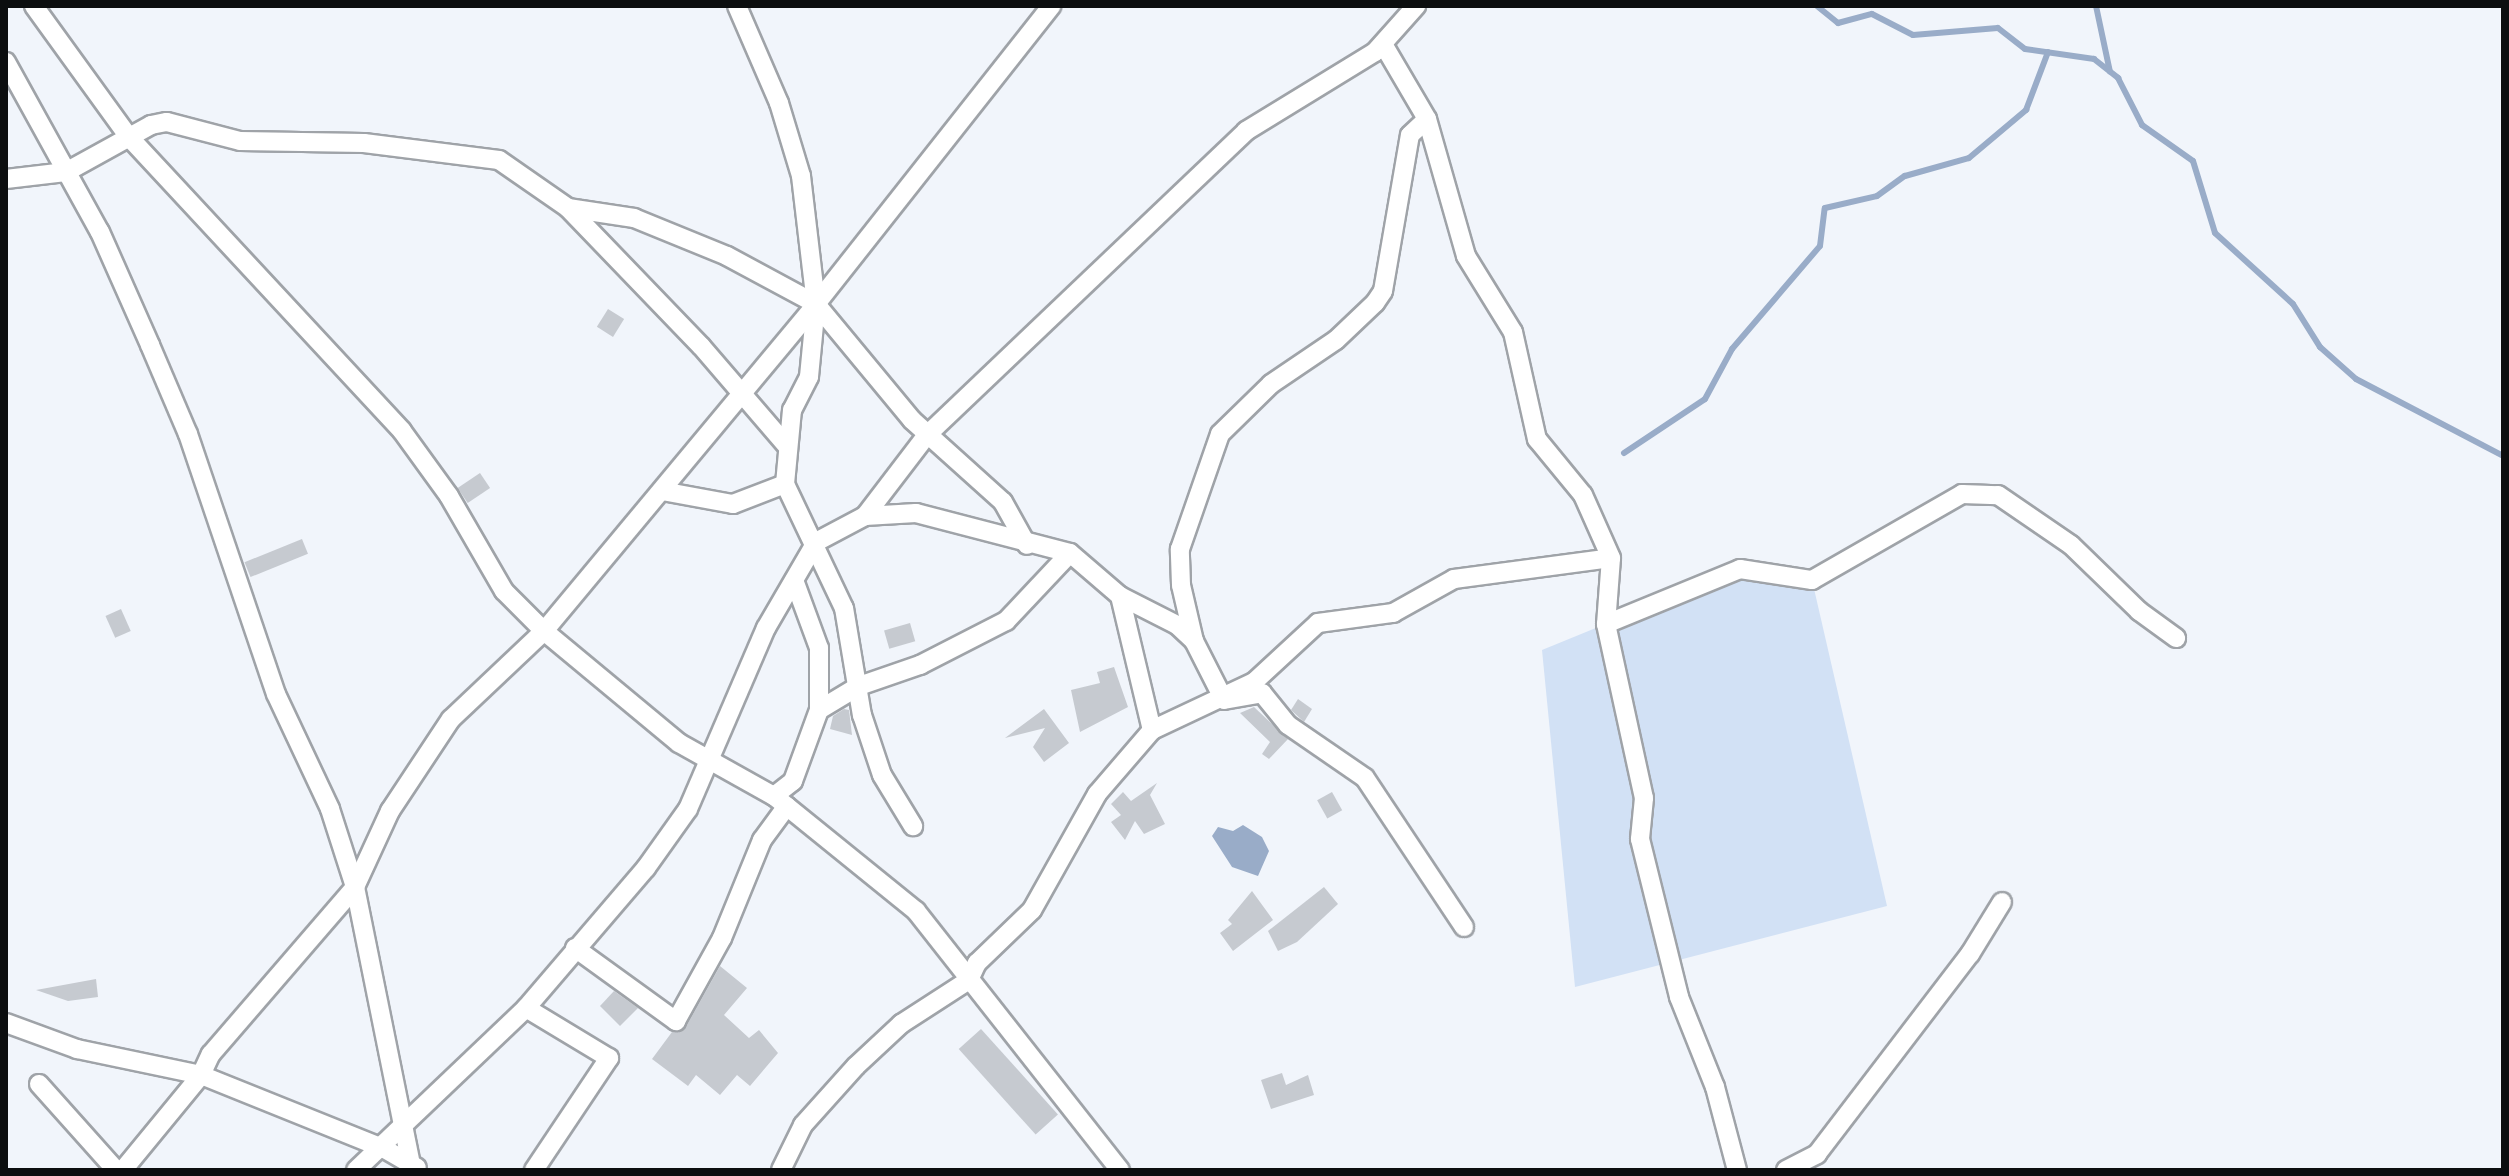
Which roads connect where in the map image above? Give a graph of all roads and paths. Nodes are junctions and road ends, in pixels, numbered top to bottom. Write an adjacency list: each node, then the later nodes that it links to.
1 (34, 6): 8 (street)
2 (737, 6): 12 (street)
3 (1051, 6): 12 (street)
4 (1416, 6): 5 (street)
5 (1383, 44): 7 (street); 14 (street)
6 (6, 62): 9 (street)
7 (1427, 119): 22 (street); 28 (street)
8 (129, 137): 9 (street); 11 (street); 26 (street)
9 (66, 172): 10 (street); 36 (street)
10 (6, 179)
11 (568, 208): 12 (street); 13 (street)
12 (816, 304): 13 (street); 14 (street); 15 (street)
13 (739, 392): 15 (street); 17 (street)
14 (927, 435): 18 (street); 20 (street)
15 (788, 447): 16 (street)
16 (785, 484): 17 (street); 19 (street)
17 (662, 491): 26 (street)
18 (865, 516): 19 (street); 20 (street)
19 (816, 542): 23 (street); 29 (street)
20 (1027, 545): 21 (street)
21 (1070, 553): 24 (street); 29 (street)
22 (1611, 558): 25 (street); 30 (street)
23 (794, 580): 31 (street); 33 (street)
24 (1120, 596): 28 (street); 32 (street)
25 (1606, 624): 27 (street); 55 (street)
26 (544, 631): 33 (street); 36 (street)
27 (2176, 638)
28 (1194, 641): 30 (street)
29 (859, 686): 31 (street); 35 (street)
30 (1224, 700): 32 (street); 38 (street)
31 (819, 710): 34 (street)
32 (1152, 730): 40 (street)
33 (710, 758): 34 (street); 39 (street)
34 (781, 801): 39 (street); 40 (street)
35 (913, 826)
36 (355, 887): 43 (street); 45 (street)
37 (2002, 902): 56 (street)
38 (1464, 927)
39 (575, 948): 41 (street)
40 (969, 980): 47 (street); 53 (street)
41 (526, 1008): 45 (street); 52 (street)
42 (6, 1023): 43 (street)
43 (201, 1075): 46 (street); 50 (street)
44 (39, 1084): 49 (street)
45 (403, 1123): 46 (street); 48 (street)
46 (383, 1148): 48 (street); 51 (street)
47 (1114, 1163): 54 (street)
48 (415, 1169)
49 (116, 1170)
50 (123, 1170)
51 (356, 1170)
52 (534, 1170)
53 (781, 1170)
54 (1096, 1170)
55 (1737, 1170)
56 (1786, 1170)

